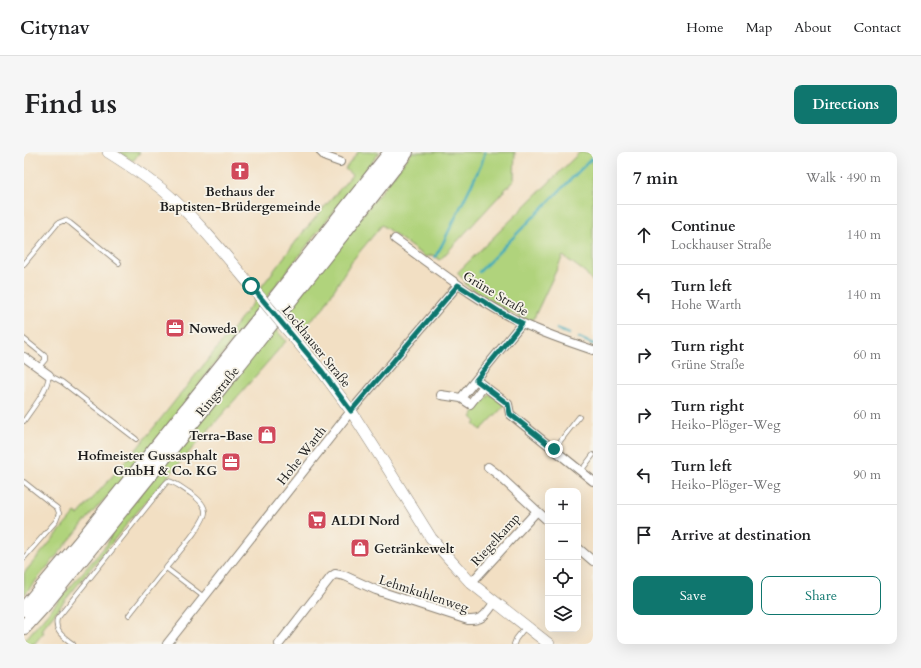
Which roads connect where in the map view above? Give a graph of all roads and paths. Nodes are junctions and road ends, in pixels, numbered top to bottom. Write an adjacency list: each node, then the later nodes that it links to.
1 (108, 152): 20 (street, Lockhauser Straße, bridge)
2 (321, 152): 5 (street)
3 (391, 152): 39 (highway, Ringstraße)
4 (406, 152): 42 (highway, Ringstraße)
5 (340, 162)
6 (395, 239): 9 (street, Grüne Straße)
7 (119, 263): 8 (lane)
8 (24, 264)
9 (458, 285): 10 (street, Grüne Straße); 20 (street, Hohe Warth)
10 (522, 323): 12 (street, Grüne Straße); 16 (street)
11 (24, 339): 14 (lane)
12 (593, 350)
13 (24, 357): 14 (street)
14 (39, 368): 15 (street)
15 (49, 375): 22 (lane); 23 (lane)
16 (476, 380): 17 (street); 19 (street)
17 (484, 386): 19 (street); 24 (street)
18 (441, 395): 19 (street)
19 (461, 398)
20 (351, 411): 36 (street, Lockhauser Straße); 37 (street, Hohe Warth)
21 (579, 418): 24 (lane)
22 (24, 422)
23 (136, 440)
24 (554, 449): 27 (street)
25 (593, 456): 27 (lane)
26 (488, 467): 30 (street, Riegelkamp)
27 (581, 471): 28 (street)
28 (593, 481)
29 (24, 482): 33 (lane)
30 (537, 511): 31 (street, Riegelkamp); 36 (street, Riegelkamp)
31 (545, 518)
32 (581, 551): 34 (street)
33 (24, 558)
34 (593, 561)
35 (166, 568): 37 (lane); 40 (lane); 43 (lane)
36 (471, 583): 38 (street, Lockhauser Straße)
37 (204, 597): 44 (street, Hohe Warth)
38 (495, 602): 41 (street, Lockhauser Straße); 45 (street, Lehmkuhlenweg)
39 (24, 609)
40 (128, 615)
41 (526, 626): 46 (lane); 47 (street, Lockhauser Straße)
42 (24, 627)
43 (73, 644)
44 (167, 644)
45 (279, 644)
46 (514, 644)
47 (549, 644)

